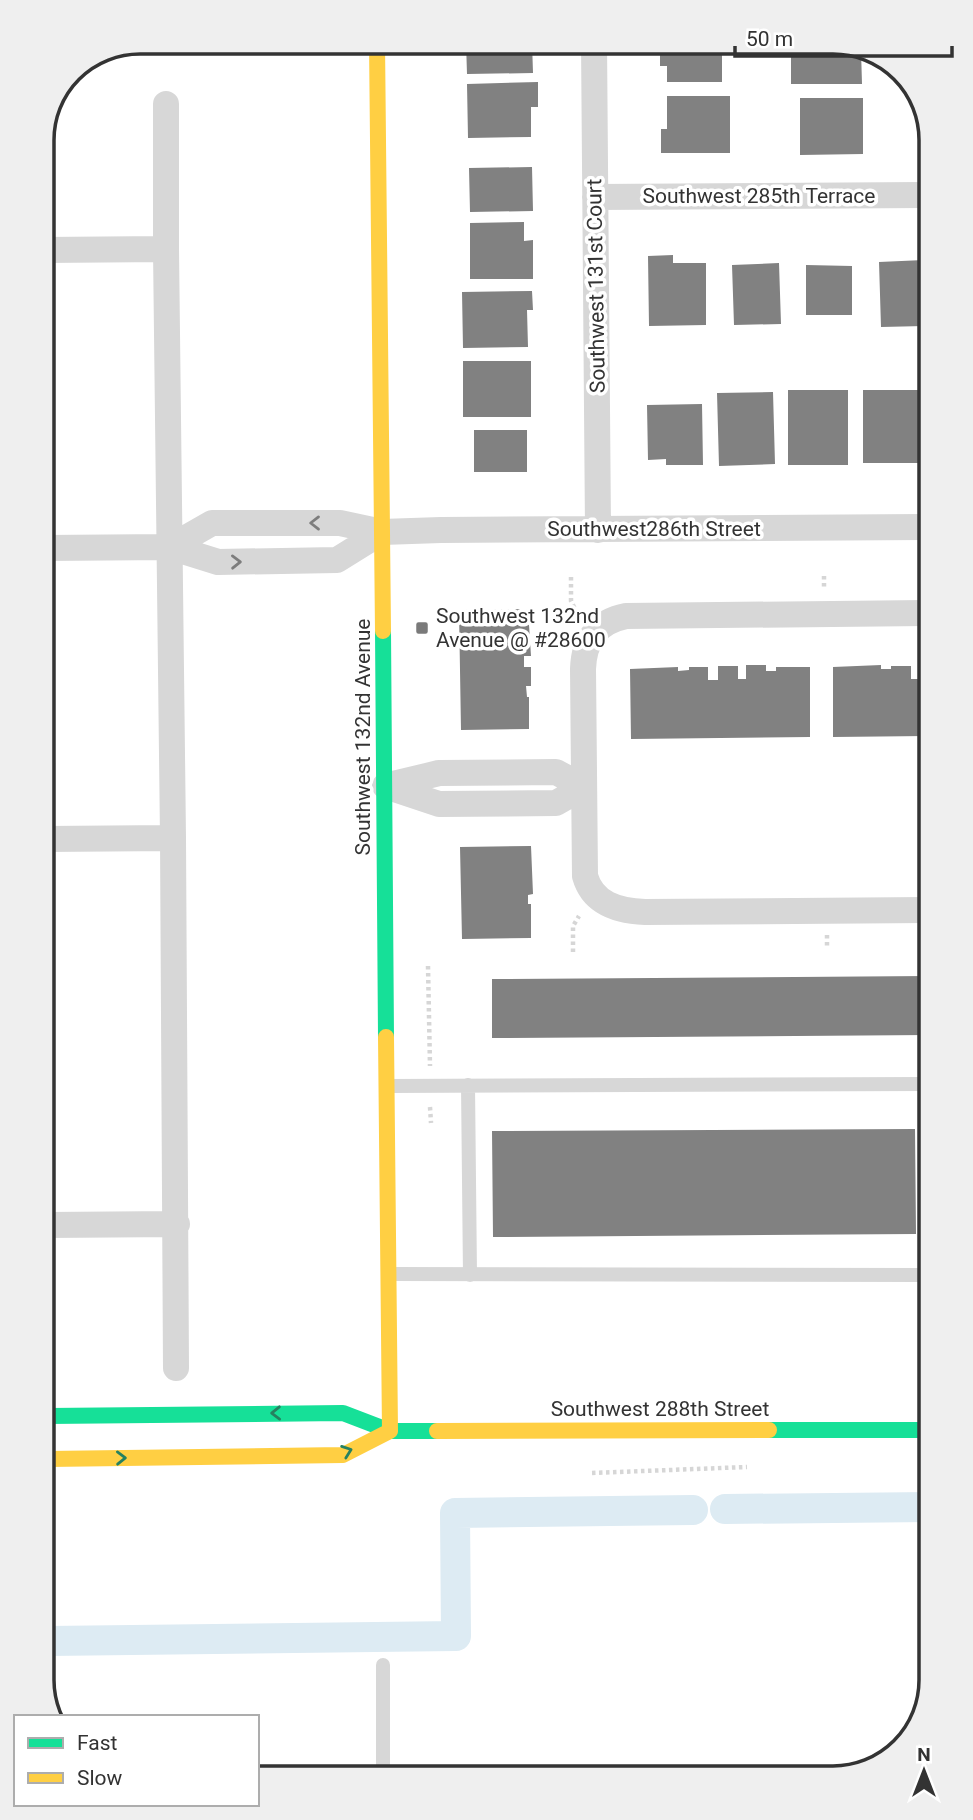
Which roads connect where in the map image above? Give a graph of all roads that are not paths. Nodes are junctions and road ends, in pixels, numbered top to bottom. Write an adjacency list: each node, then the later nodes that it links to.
1 (377, 54): 10 (street, Southwest 132nd Avenue)
2 (594, 54): 5 (street, Southwest 131st Court)
3 (166, 104): 6 (street)
4 (919, 195): 5 (street, Southwest 285th Terrace)
5 (595, 197): 9 (street, Southwest 131st Court)
6 (166, 248): 7 (street); 11 (street)
7 (54, 250)
8 (919, 527): 9 (street, Southwest286th Street)
9 (598, 530): 10 (street, Southwest286th Street)
10 (382, 532): 11 (street, Southwest286th Street, one-way to 11); 11 (street, one-way to 10); 14 (street, Southwest 132nd Avenue)
11 (170, 547): 12 (street); 16 (street)
12 (54, 548)
13 (919, 613): 15 (street)
14 (385, 786): 15 (street); 21 (street, Southwest 132nd Avenue)
15 (584, 787): 18 (street)
16 (173, 838): 17 (street); 22 (street)
17 (54, 839)
18 (919, 910)
19 (919, 1084): 20 (lane)
20 (468, 1085): 21 (lane); 25 (lane)
21 (387, 1086): 24 (street, Southwest 132nd Avenue)
22 (177, 1224): 23 (street); 27 (street)
23 (54, 1225)
24 (390, 1274): 25 (lane); 30 (street, Southwest 132nd Avenue)
25 (470, 1275): 26 (lane)
26 (919, 1275)
27 (176, 1368)
28 (54, 1416): 30 (street, Southwest 288th Street, one-way to 28)
29 (919, 1430): 30 (street, Southwest 288th Street)
30 (390, 1431): 31 (street, Southwest 288th Street, one-way to 30)
31 (54, 1459)
32 (383, 1665): 33 (lane)
33 (383, 1766)

